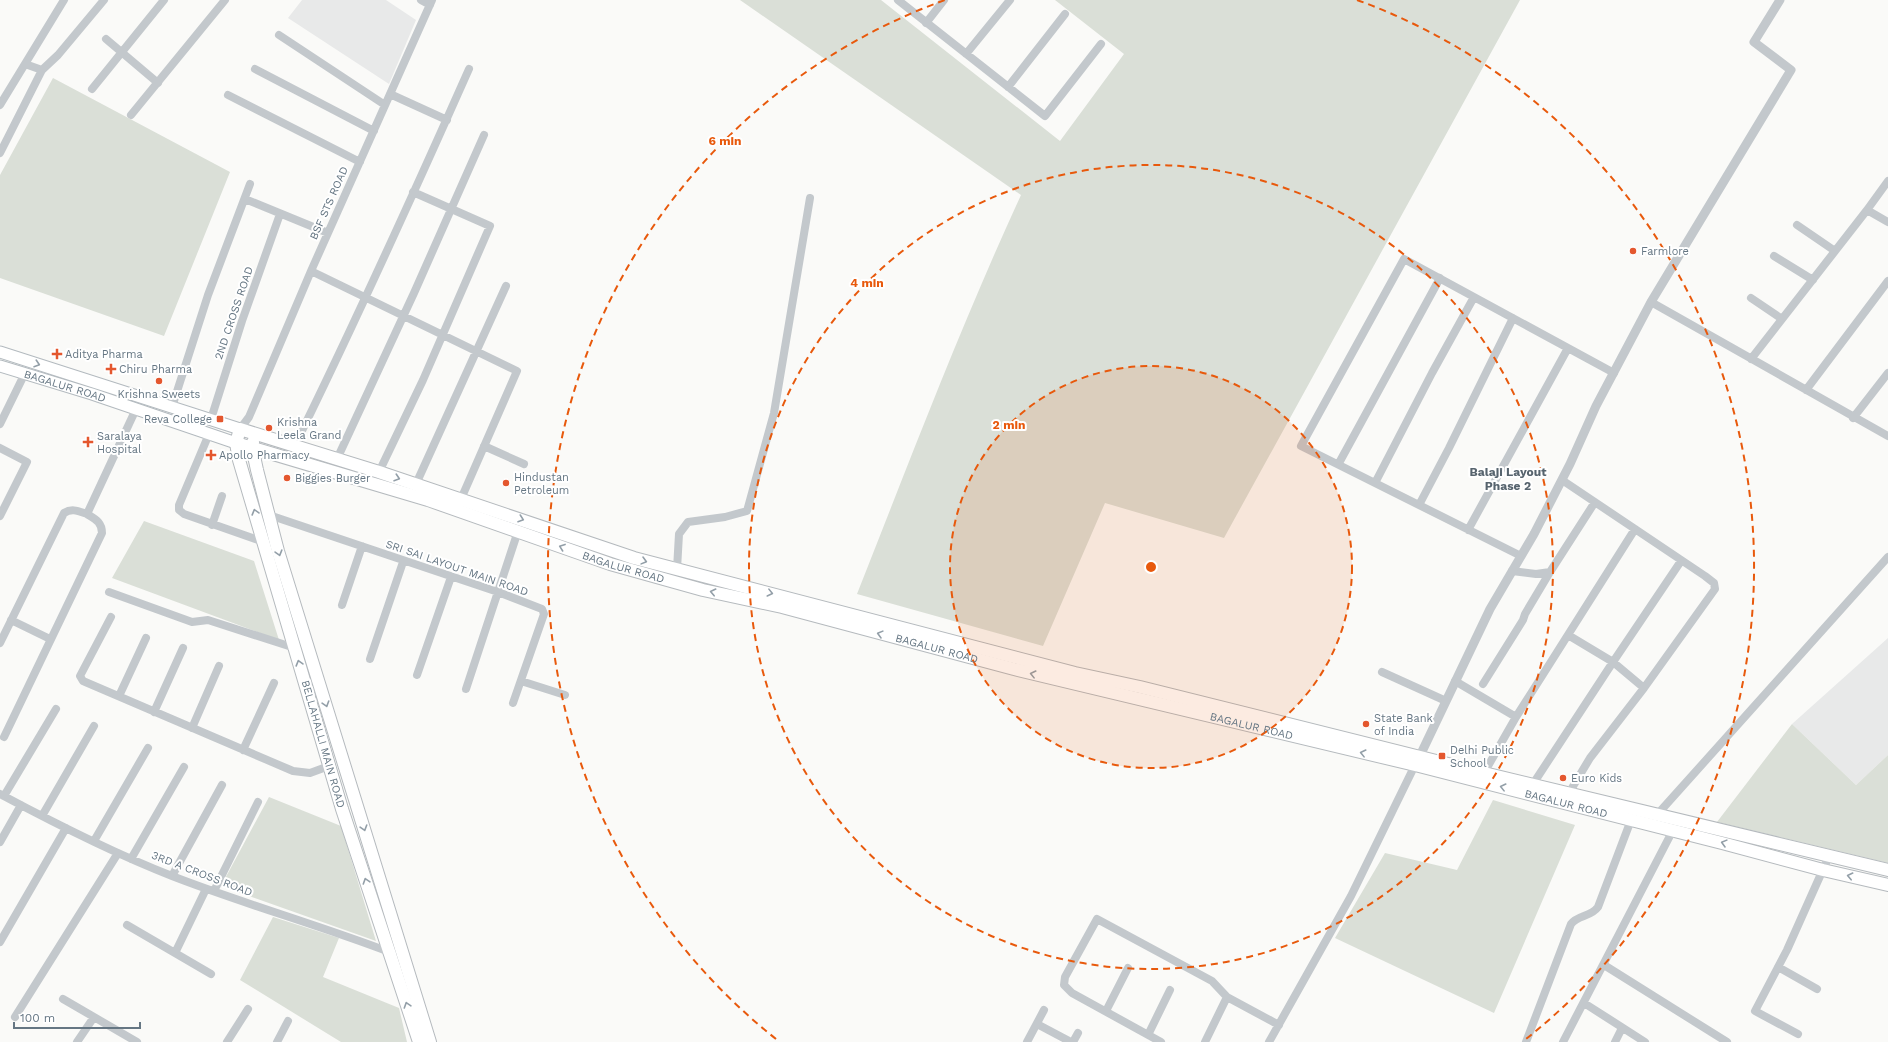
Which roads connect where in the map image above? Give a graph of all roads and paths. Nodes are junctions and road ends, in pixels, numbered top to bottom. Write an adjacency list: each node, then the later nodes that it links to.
1 (64, 0): 18 (street)
2 (104, 0): 21 (street)
3 (164, 0): 16 (street)
4 (225, 0): 22 (street)
5 (421, 0): 10 (street)
6 (898, 0): 12 (street)
7 (944, 0): 12 (street)
8 (1010, 0): 17 (street)
9 (1780, 0): 56 (street)
10 (431, 3): 25 (street, BSF STS ROAD)
11 (1065, 14): 23 (street)
12 (926, 22): 17 (street)
13 (279, 35): 28 (street)
14 (106, 39): 16 (street)
15 (1101, 44): 23 (street)
16 (122, 52): 22 (street); 24 (street)
17 (966, 54): 23 (street)
18 (25, 64): 21 (street); 27 (street)
19 (255, 69): 31 (street)
20 (470, 69): 30 (street)
21 (42, 70): 33 (street)
22 (158, 83): 29 (street)
23 (1008, 87)
24 (92, 89)
25 (390, 94): 28 (street, BSF STS ROAD); 30 (street)
26 (228, 95): 34 (street)
27 (0, 105)
28 (385, 106): 31 (street, BSF STS ROAD)
29 (131, 115)
30 (447, 120): 37 (street)
31 (374, 131): 34 (street, BSF STS ROAD)
32 (484, 135): 40 (street)
33 (0, 153)
34 (360, 162): 45 (street, BSF STS ROAD)
35 (1888, 181): 41 (street)
36 (250, 184): 39 (street)
37 (413, 192): 40 (street); 54 (street)
38 (810, 198): 109 (street)
39 (245, 199): 42 (street); 70 (street)
40 (451, 209): 57 (street); 60 (street)
41 (1867, 210): 43 (street); 46 (street)
42 (280, 214): 45 (street); 74 (street, 2ND CROSS ROAD)
43 (1888, 222)
44 (1797, 225): 46 (street)
45 (328, 233): 48 (street, BSF STS ROAD)
46 (1835, 251): 50 (street)
47 (1774, 256): 50 (street)
48 (311, 271): 54 (street); 72 (street, BSF STS ROAD)
49 (1440, 278): 53 (street); 87 (street); 87 (street)
50 (1813, 280): 59 (street)
51 (1888, 281): 69 (street)
52 (506, 286): 62 (street)
53 (1474, 297): 58 (street); 90 (street)
54 (366, 298): 57 (street); 81 (street)
55 (1751, 298): 59 (street)
56 (1651, 302): 64 (street); 67 (street)
57 (403, 316): 60 (street); 85 (street)
58 (1513, 318): 61 (street); 95 (street)
59 (1782, 319): 64 (street)
60 (443, 335): 62 (street); 88 (street)
61 (1568, 348): 67 (street); 101 (street)
62 (476, 351): 82 (street); 91 (street)
63 (0, 352): 70 (main road, BAGALUR ROAD, one-way to 70)
64 (1750, 359): 69 (street)
65 (0, 366): 66 (main road, BAGALUR ROAD)
66 (24, 373): 71 (main road, BAGALUR ROAD); 75 (street)
67 (1614, 373): 89 (street)
68 (1888, 373): 73 (street)
69 (1806, 390): 73 (street)
70 (172, 407): 74 (main road, BAGALUR ROAD)
71 (136, 409): 78 (main road, BAGALUR ROAD); 96 (street)
72 (249, 417): 76 (street, BSF STS ROAD); 77 (street)
73 (1854, 418): 79 (street)
74 (211, 419): 76 (main road, BAGALUR ROAD)
75 (0, 424)
76 (240, 429): 77 (main road, BAGALUR ROAD); 80 (main road)
77 (256, 433): 81 (main road, BAGALUR ROAD); 84 (main road)
78 (209, 434): 80 (main road, BAGALUR ROAD); 99 (street)
79 (1888, 436)
80 (236, 443): 84 (main road, BAGALUR ROAD); 103 (main road, BELLAHALLI MAIN ROAD, one-way to 80)
81 (295, 445): 85 (main road, BAGALUR ROAD)
82 (484, 446): 86 (street); 93 (street)
83 (0, 448): 98 (street)
84 (252, 448): 97 (main road, BELLAHALLI MAIN ROAD); 102 (main road, BAGALUR ROAD)
85 (337, 459): 88 (main road, BAGALUR ROAD)
86 (524, 464)
87 (1339, 464): 90 (street)
88 (379, 472): 91 (main road, BAGALUR ROAD, one-way to 91)
89 (1562, 480): 94 (street); 105 (street)
90 (1375, 482): 95 (street)
91 (416, 484): 93 (main road, BAGALUR ROAD)
92 (222, 496): 99 (street)
93 (461, 499): 109 (main road, BAGALUR ROAD, one-way to 109)
94 (1595, 502): 100 (street); 111 (street)
95 (1419, 505): 101 (street)
96 (86, 514): 117 (street); 120 (street)
97 (269, 515): 104 (street, SRI SAI LAYOUT MAIN ROAD); 177 (main road, BELLAHALLI MAIN ROAD, one-way to 177)
98 (0, 516)
99 (212, 525): 103 (street)
100 (1635, 529): 107 (street); 118 (street)
101 (1468, 530): 105 (street)
102 (518, 531): 114 (street); 129 (main road, BAGALUR ROAD, one-way to 102)
103 (264, 542): 123 (main road, BELLAHALLI MAIN ROAD)
104 (362, 546): 108 (street, SRI SAI LAYOUT MAIN ROAD); 115 (street)
105 (1521, 556): 110 (street)
106 (1888, 556): 160 (street)
107 (1681, 561): 125 (street); 134 (street)
108 (403, 562): 112 (street, SRI SAI LAYOUT MAIN ROAD); 124 (street)
109 (677, 569): 129 (main road, BAGALUR ROAD, one-way to 129)
110 (1512, 571): 111 (street); 131 (street)
111 (1550, 572): 133 (street)
112 (451, 577): 114 (street, SRI SAI LAYOUT MAIN ROAD); 128 (street)
113 (109, 592): 123 (street)
114 (498, 592): 130 (street, SRI SAI LAYOUT MAIN ROAD); 135 (street)
115 (342, 605)
116 (111, 617): 137 (street)
117 (11, 620): 120 (street); 121 (street)
118 (1568, 635): 125 (street); 142 (street)
119 (146, 638): 137 (street)
120 (50, 639): 145 (street)
121 (0, 642)
122 (183, 648): 141 (street)
123 (295, 648): 149 (main road, BELLAHALLI MAIN ROAD, one-way to 123)
124 (370, 659)
125 (1613, 662): 134 (street); 152 (street)
126 (219, 666): 144 (street)
127 (1382, 672): 138 (street)
128 (417, 675)
129 (1073, 678): 148 (main road, BAGALUR ROAD)
130 (521, 681): 136 (street); 139 (street, SRI SAI LAYOUT MAIN ROAD)
131 (1455, 681): 138 (street); 142 (street)
132 (274, 683): 147 (street)
133 (1483, 684)
134 (1644, 688): 154 (street)
135 (466, 689)
136 (565, 695)
137 (119, 696): 141 (street)
138 (1446, 701): 148 (street)
139 (513, 703)
140 (56, 709): 155 (street)
141 (154, 712): 144 (street)
142 (1516, 717): 151 (street)
143 (94, 726): 158 (street)
144 (192, 728): 147 (street)
145 (4, 737)
146 (148, 748): 163 (street)
147 (243, 750): 149 (street)
148 (1417, 761): 151 (main road, BAGALUR ROAD); 159 (main road, BAGALUR ROAD, one-way to 148); 194 (street)
149 (330, 766): 175 (main road, BELLAHALLI MAIN ROAD, one-way to 149)
150 (184, 767): 167 (street)
151 (1484, 774): 152 (main road, BAGALUR ROAD)
152 (1532, 784): 154 (main road, BAGALUR ROAD)
153 (222, 785): 170 (street)
154 (1569, 793): 160 (main road, BAGALUR ROAD)
155 (2, 795): 157 (street, 3RD A CROSS ROAD)
156 (258, 802): 172 (street)
157 (21, 805): 158 (street, 3RD A CROSS ROAD); 164 (street)
158 (42, 816): 161 (street, 3RD A CROSS ROAD)
159 (1631, 820): 160 (main road, BAGALUR ROAD); 210 (street)
160 (1654, 820): 162 (main road, BAGALUR ROAD); 166 (main road, BAGALUR ROAD)
161 (66, 828): 163 (street, 3RD A CROSS ROAD); 174 (street)
162 (1673, 830): 168 (main road, BAGALUR ROAD, one-way to 162); 178 (street)
163 (94, 841): 165 (street, 3RD A CROSS ROAD)
164 (0, 842)
165 (118, 853): 167 (street, 3RD A CROSS ROAD); 190 (street)
166 (1829, 856): 168 (street); 169 (main road, BAGALUR ROAD)
167 (131, 859): 170 (street, 3RD A CROSS ROAD)
168 (1822, 870): 171 (main road, BAGALUR ROAD, one-way to 168); 179 (street)
169 (1888, 870)
170 (172, 876): 172 (street, 3RD A CROSS ROAD)
171 (1888, 885)
172 (210, 890): 175 (street, 3RD A CROSS ROAD); 176 (street)
173 (127, 924): 176 (street)
174 (0, 942)
175 (389, 952): 177 (street, 3RD A CROSS ROAD); 203 (main road, BELLAHALLI MAIN ROAD, one-way to 175)
176 (175, 953): 181 (street)
177 (403, 957): 204 (main road, BELLAHALLI MAIN ROAD)
178 (1604, 965): 186 (street); 214 (street)
179 (1778, 967): 182 (street); 197 (street)
180 (1128, 968): 189 (street)
181 (211, 974)
182 (1817, 989)
183 (1170, 990): 198 (street)
184 (1227, 997): 189 (street); 194 (street); 208 (street)
185 (63, 999): 191 (street)
186 (1584, 1004): 195 (street); 211 (street)
187 (248, 1009): 201 (street)
188 (1044, 1010): 193 (street)
189 (1106, 1011): 198 (street)
190 (14, 1017)
191 (94, 1017): 199 (street); 200 (street)
192 (288, 1021): 202 (street)
193 (1037, 1024): 205 (street); 206 (street)
194 (1279, 1025): 209 (street)
195 (1622, 1028): 212 (street); 213 (street)
196 (1078, 1033): 206 (street)
197 (1798, 1034)
198 (1148, 1035): 207 (street)
199 (77, 1042)
200 (137, 1042)
201 (227, 1042)
202 (276, 1042)
203 (419, 1042)
204 (430, 1042)
205 (1027, 1042)
206 (1072, 1042)
207 (1161, 1042)
208 (1205, 1042)
209 (1269, 1042)
210 (1526, 1042)
211 (1563, 1042)
212 (1615, 1042)
213 (1644, 1042)
214 (1727, 1042)

